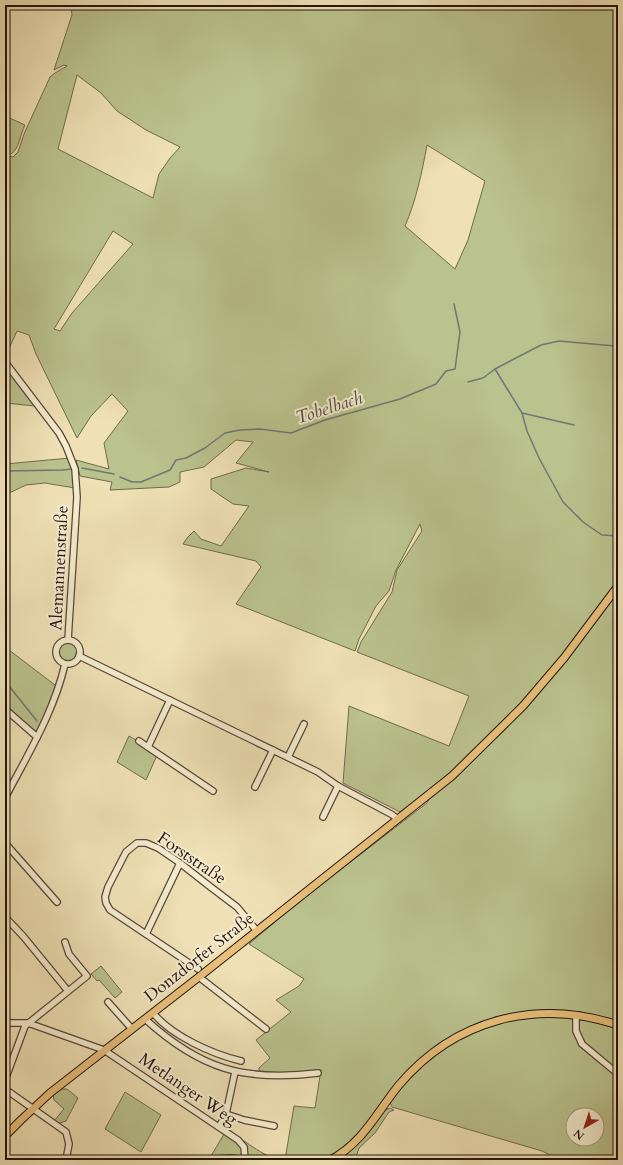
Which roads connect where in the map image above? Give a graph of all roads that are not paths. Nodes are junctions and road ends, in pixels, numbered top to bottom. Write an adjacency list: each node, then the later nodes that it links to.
1 (5, 362): 3 (street, Alemannenstraße)
2 (618, 586): 19 (main road, Donzdorfer Straße)
3 (68, 640): 4 (street, Alemannenstraße); 5 (street, Alemannenstraße)
4 (79, 656): 5 (street); 6 (street)
5 (65, 664): 9 (street)
6 (170, 700): 11 (street); 12 (street)
7 (5, 709): 9 (street)
8 (304, 724): 13 (street)
9 (37, 737): 17 (street)
10 (140, 741): 11 (street)
11 (148, 747): 16 (street)
12 (272, 750): 13 (street); 15 (street)
13 (288, 757): 14 (street)
14 (338, 786): 18 (street); 19 (street)
15 (255, 787)
16 (213, 791)
17 (5, 798)
18 (323, 817)
19 (398, 819): 24 (main road, Donzdorfer Straße)
20 (5, 843): 22 (street)
21 (180, 863): 24 (street, Forststraße); 25 (street); 25 (street, Forststraße)
22 (57, 902)
23 (5, 917): 28 (street)
24 (257, 931): 27 (main road, Donzdorfer Straße)
25 (146, 934): 27 (street, Forststraße)
26 (65, 942): 28 (street)
27 (199, 973): 30 (main road, Donzdorfer Straße); 36 (street, Forststraße)
28 (68, 992): 34 (street)
29 (108, 1002): 37 (street)
30 (153, 1013): 32 (main road, Donzdorfer Straße); 39 (street)
31 (576, 1014): 35 (main road); 42 (street); 53 (main road)
32 (145, 1019): 37 (main road, Donzdorfer Straße); 40 (street)
33 (5, 1022): 34 (street, Metlanger Weg)
34 (28, 1023): 38 (street, Metlanger Weg); 43 (street)
35 (618, 1025)
36 (266, 1029)
37 (132, 1030): 38 (main road, Donzdorfer Straße)
38 (104, 1050): 45 (main road, Donzdorfer Straße); 48 (street, Metlanger Weg)
39 (241, 1061)
40 (235, 1072): 41 (street); 46 (street)
41 (318, 1073)
42 (618, 1074)
43 (5, 1080)
44 (5, 1089): 45 (street)
45 (33, 1108): 49 (main road, Donzdorfer Straße); 50 (street)
46 (226, 1114): 47 (street); 48 (street)
47 (274, 1126)
48 (219, 1127): 52 (street, Metlanger Weg)
49 (5, 1136)
50 (66, 1160)
51 (209, 1160): 52 (main road)
52 (247, 1160)
53 (330, 1160)

